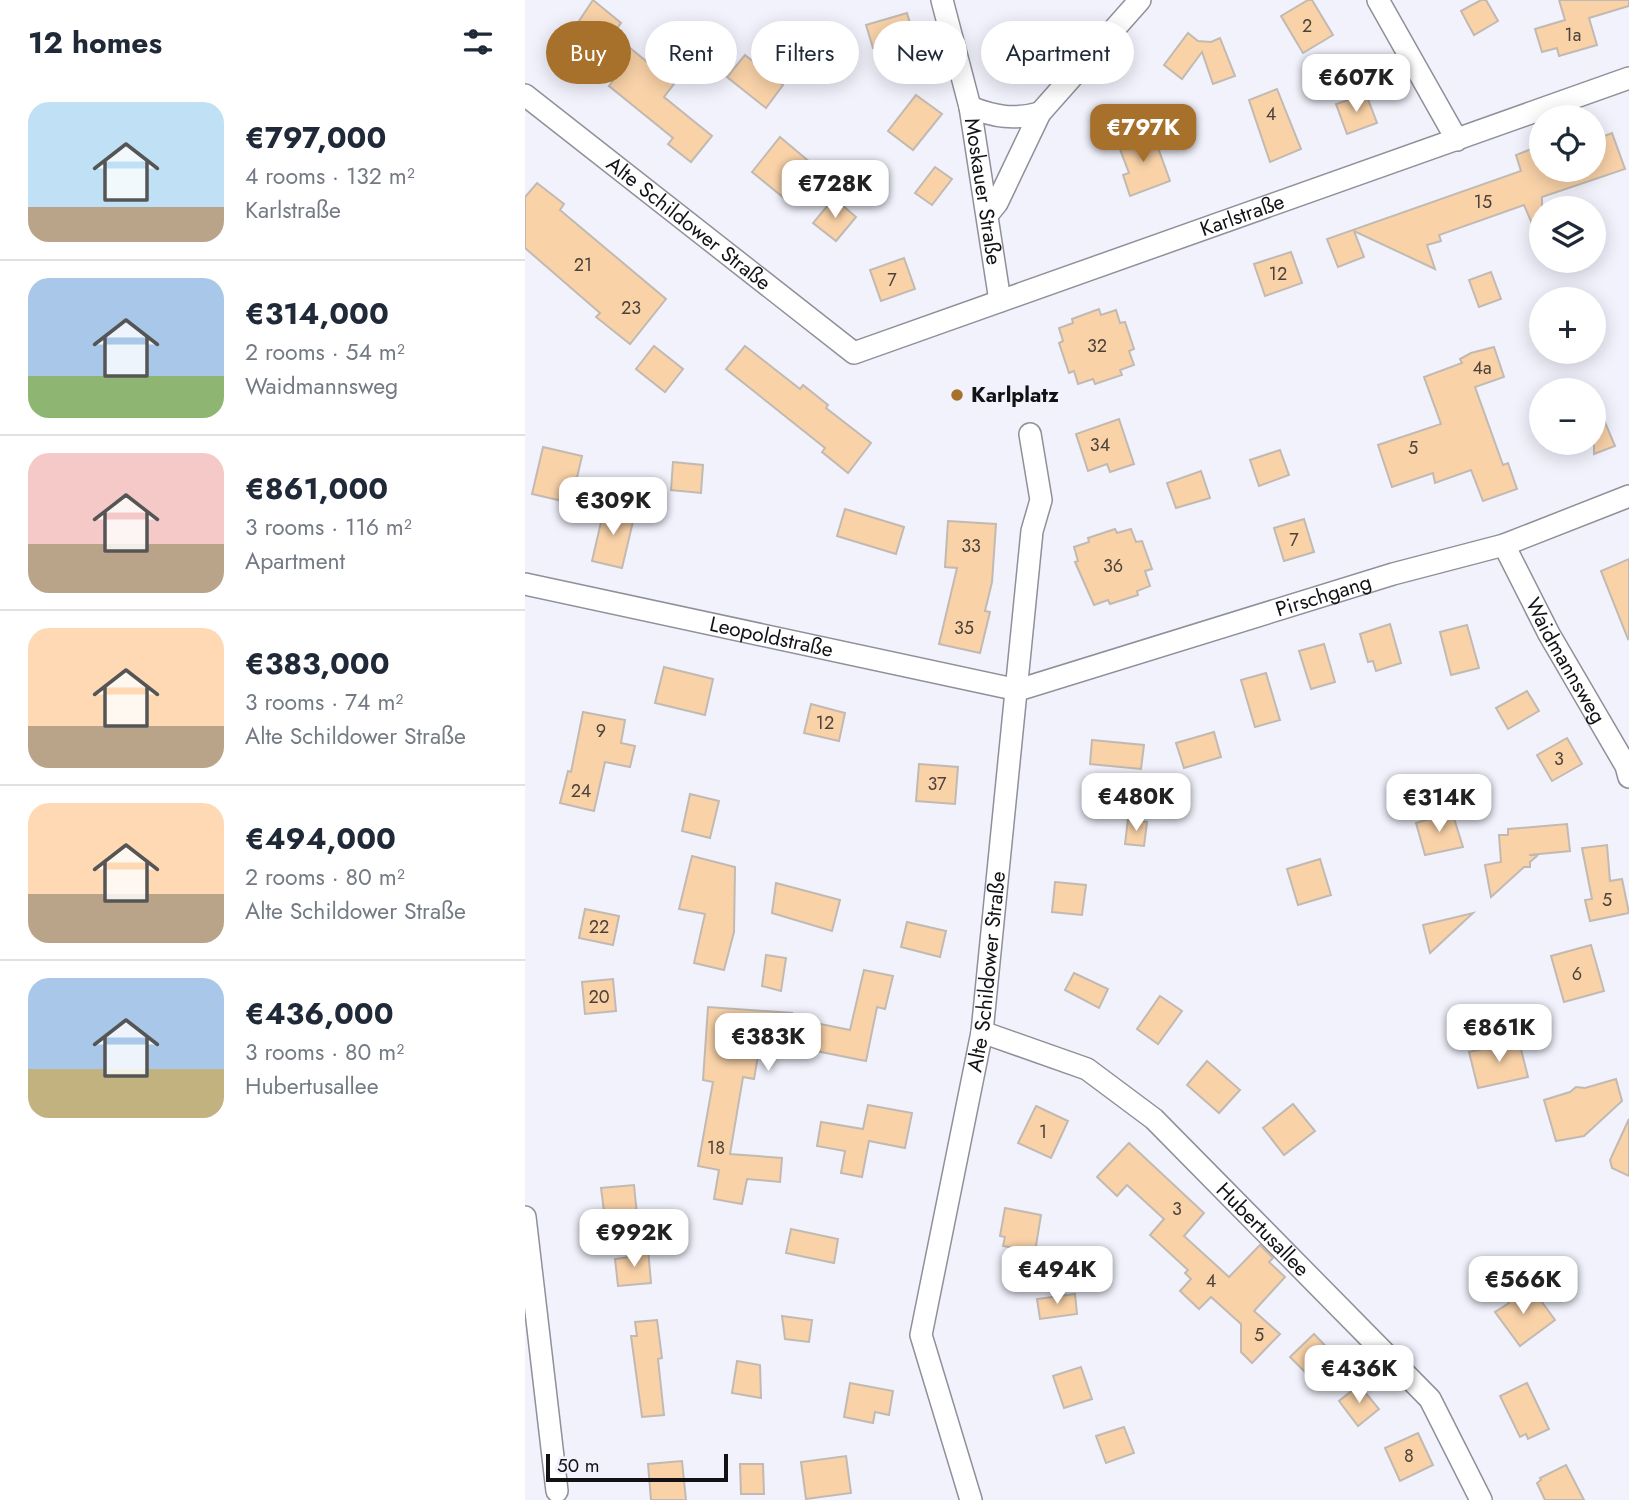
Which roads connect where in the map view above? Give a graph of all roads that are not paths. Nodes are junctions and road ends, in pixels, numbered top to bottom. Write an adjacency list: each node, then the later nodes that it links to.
1 (942, 0): 6 (street, Moskauer Straße)
2 (1140, 0): 7 (street)
3 (1378, 0): 8 (street)
4 (1629, 78): 8 (street, Karlstraße)
5 (525, 94): 11 (street, Alte Schildower Straße)
6 (970, 107): 7 (street); 9 (street, Moskauer Straße)
7 (1040, 113): 9 (street)
8 (1457, 140): 10 (street, Karlstraße)
9 (988, 214): 10 (street, Moskauer Straße)
10 (1000, 301): 11 (street, Karlstraße)
11 (854, 353)
12 (1030, 434): 16 (street, Alte Schildower Straße)
13 (1629, 496): 14 (street, Pirschgang)
14 (1504, 545): 16 (street, Pirschgang); 17 (street, Waidmannsweg)
15 (525, 584): 16 (street, Leopoldstraße)
16 (1018, 690): 18 (street, Alte Schildower Straße)
17 (1629, 777)
18 (982, 1032): 21 (street, Alte Schildower Straße); 22 (street, Hubertusallee)
19 (525, 1217): 20 (street)
20 (557, 1491)
21 (971, 1500)
22 (1481, 1500)

